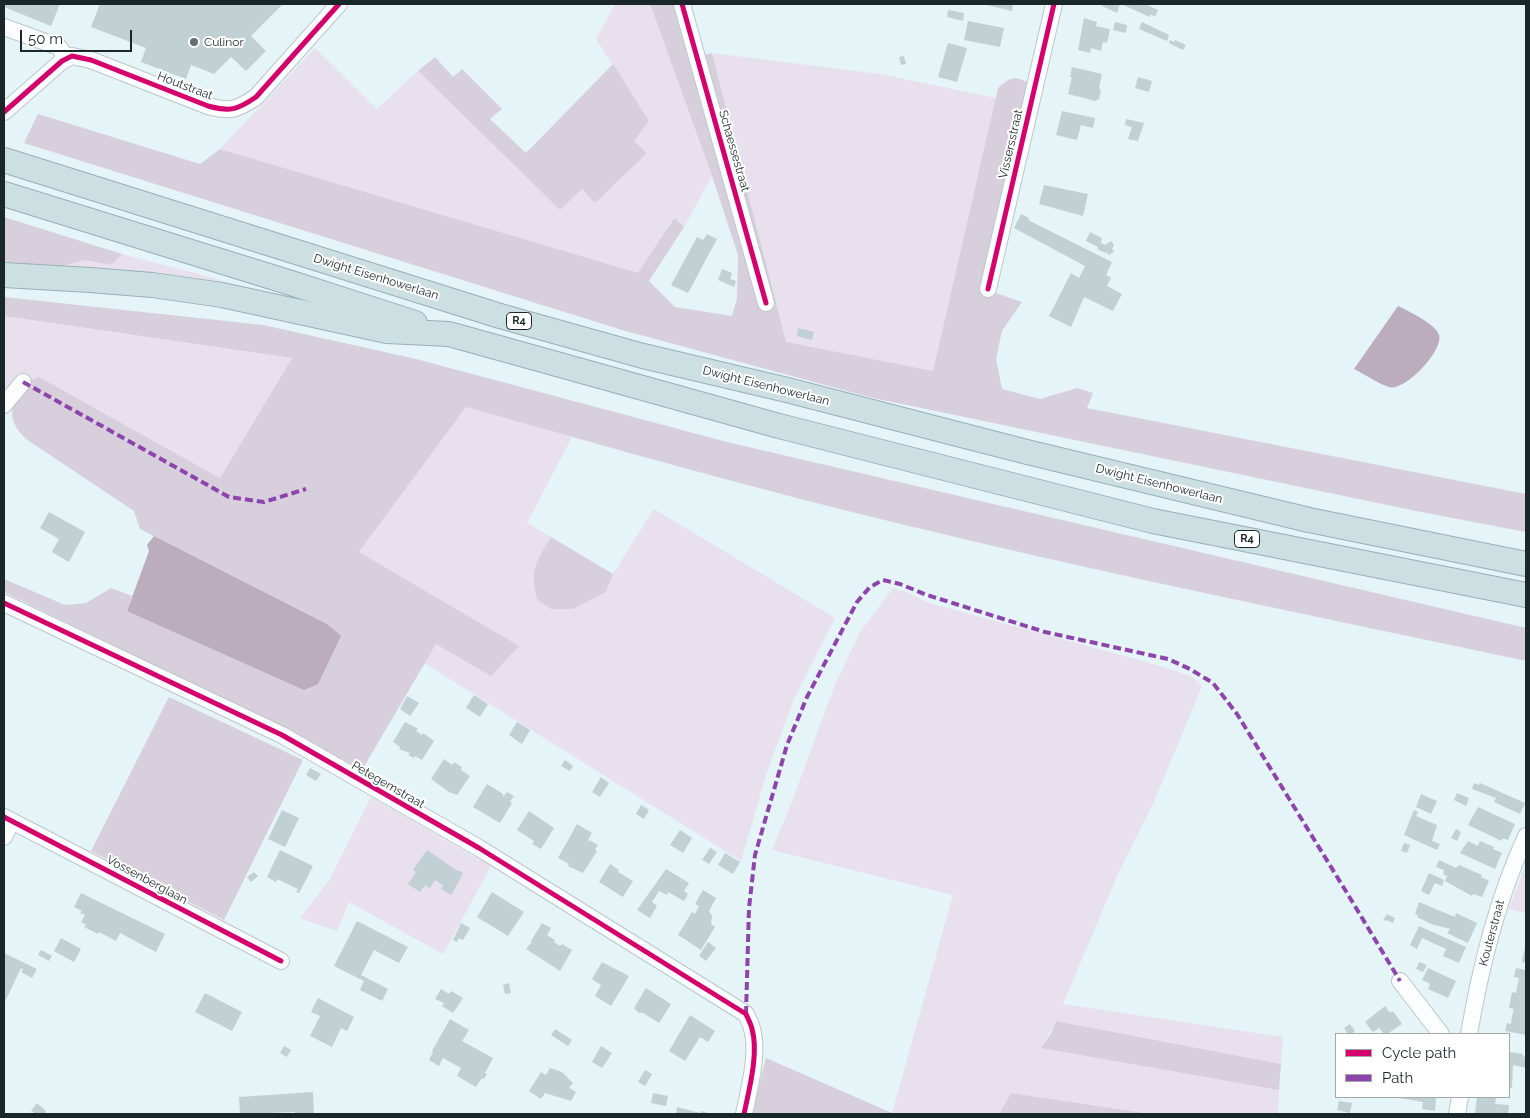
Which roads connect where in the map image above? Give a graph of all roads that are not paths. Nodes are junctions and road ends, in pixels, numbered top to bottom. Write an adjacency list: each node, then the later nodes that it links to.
1 (339, 4): 5 (street, Houtstraat)
2 (682, 4): 11 (street, Schaessestraat)
3 (1054, 4): 10 (street, Vissersstraat)
4 (4, 27): 5 (street)
5 (66, 58): 6 (street)
6 (4, 112)
7 (10, 162): 15 (highway, Dwight Eisenhowerlaan / R4)
8 (4, 194): 12 (highway, R4)
9 (4, 275): 12 (highway)
10 (988, 289)
11 (766, 303)
12 (449, 334): 16 (highway, R4)
13 (23, 382): 14 (street)
14 (4, 405)
15 (1526, 564)
16 (1460, 582): 17 (highway, R4); 19 (highway)
17 (1526, 595)
18 (4, 603): 28 (street, Petegemstraat)
19 (1526, 610)
20 (8, 819): 22 (street); 23 (street, Vossenberglaan)
21 (1526, 836): 26 (street, Kouterstraat)
22 (4, 837)
23 (281, 961)
24 (1400, 982): 25 (street)
25 (1441, 1033)
26 (1469, 1033)
27 (1460, 1098): 29 (street)
28 (744, 1114)
29 (1457, 1114)

